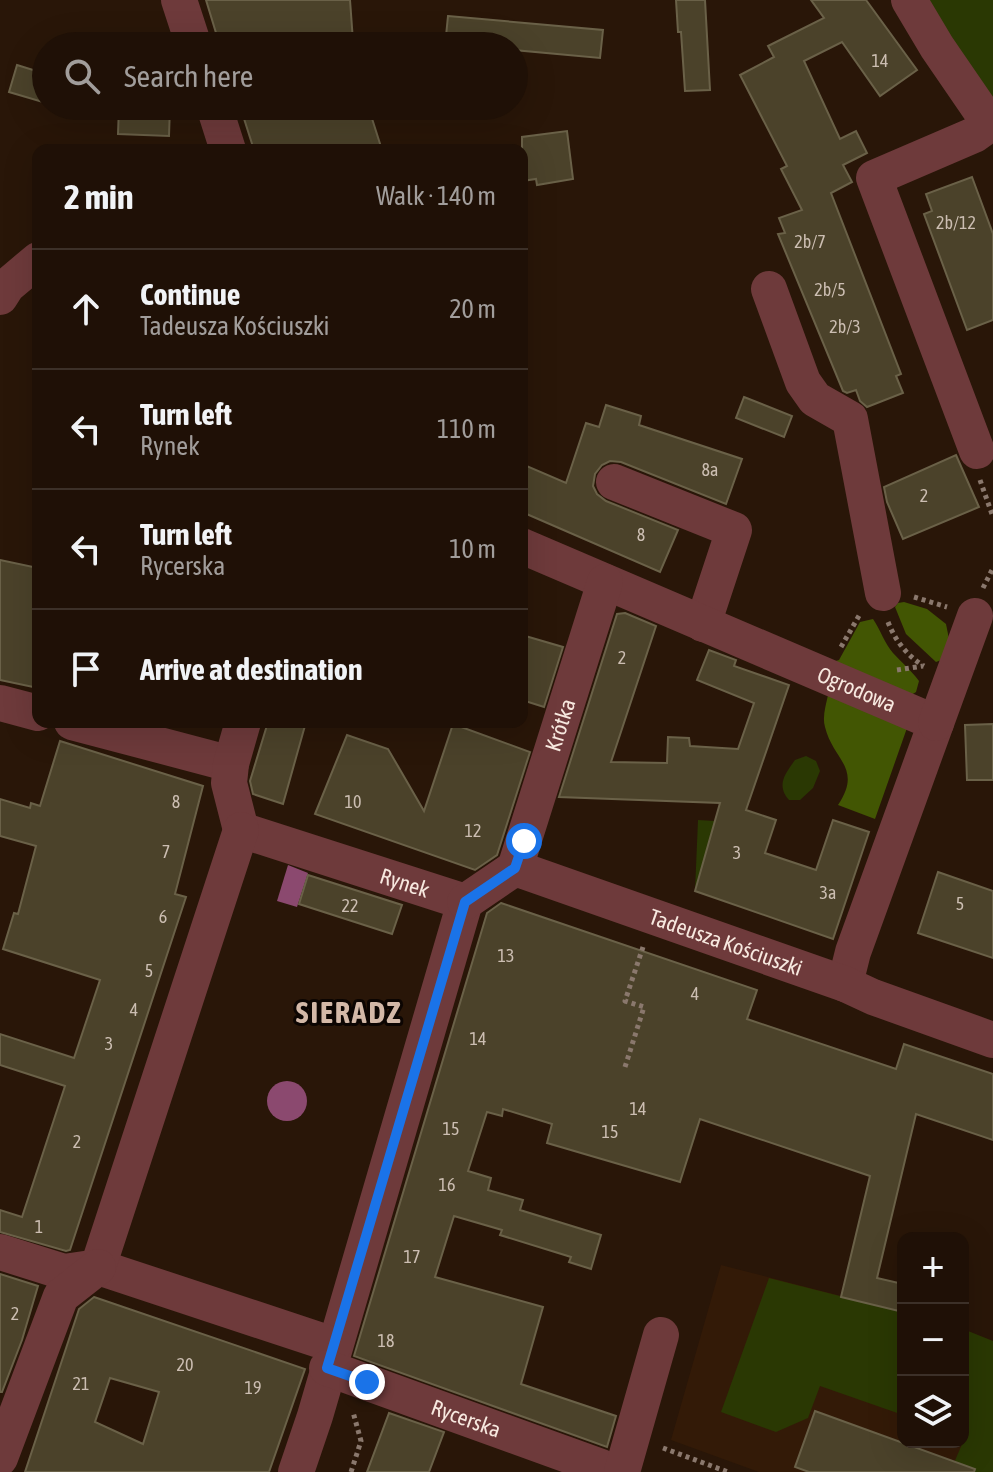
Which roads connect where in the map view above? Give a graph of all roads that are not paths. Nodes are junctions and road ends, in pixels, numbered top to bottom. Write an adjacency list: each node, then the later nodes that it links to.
1 (179, 0): 3 (street)
2 (909, 0): 9 (street)
3 (189, 32)
4 (218, 120): 5 (street)
5 (226, 144)
6 (32, 265): 8 (street)
7 (769, 289): 13 (street)
8 (0, 297)
9 (977, 451)
10 (614, 482): 15 (street)
11 (528, 549): 12 (street, Ogrodowa)
12 (605, 582): 15 (street, Ogrodowa); 23 (street, Krótka)
13 (883, 593)
14 (975, 616): 18 (street)
15 (703, 624): 18 (street, Ogrodowa)
16 (0, 703): 17 (street)
17 (32, 711)
18 (936, 723): 25 (street)
19 (95, 728): 21 (street)
20 (241, 728): 21 (street)
21 (231, 764): 22 (street)
22 (241, 830): 24 (street, Rynek); 28 (street)
23 (515, 868): 24 (street); 25 (street, Tadeusza Kościuszki)
24 (465, 902): 30 (street)
25 (845, 984): 26 (street, Tadeusza Kościuszki)
26 (993, 1040)
27 (0, 1252): 28 (street)
28 (98, 1267): 30 (street); 31 (street)
29 (661, 1335): 32 (street)
30 (334, 1362): 32 (street, Rycerska); 33 (street)
31 (0, 1458)
32 (609, 1471)
33 (296, 1472)

